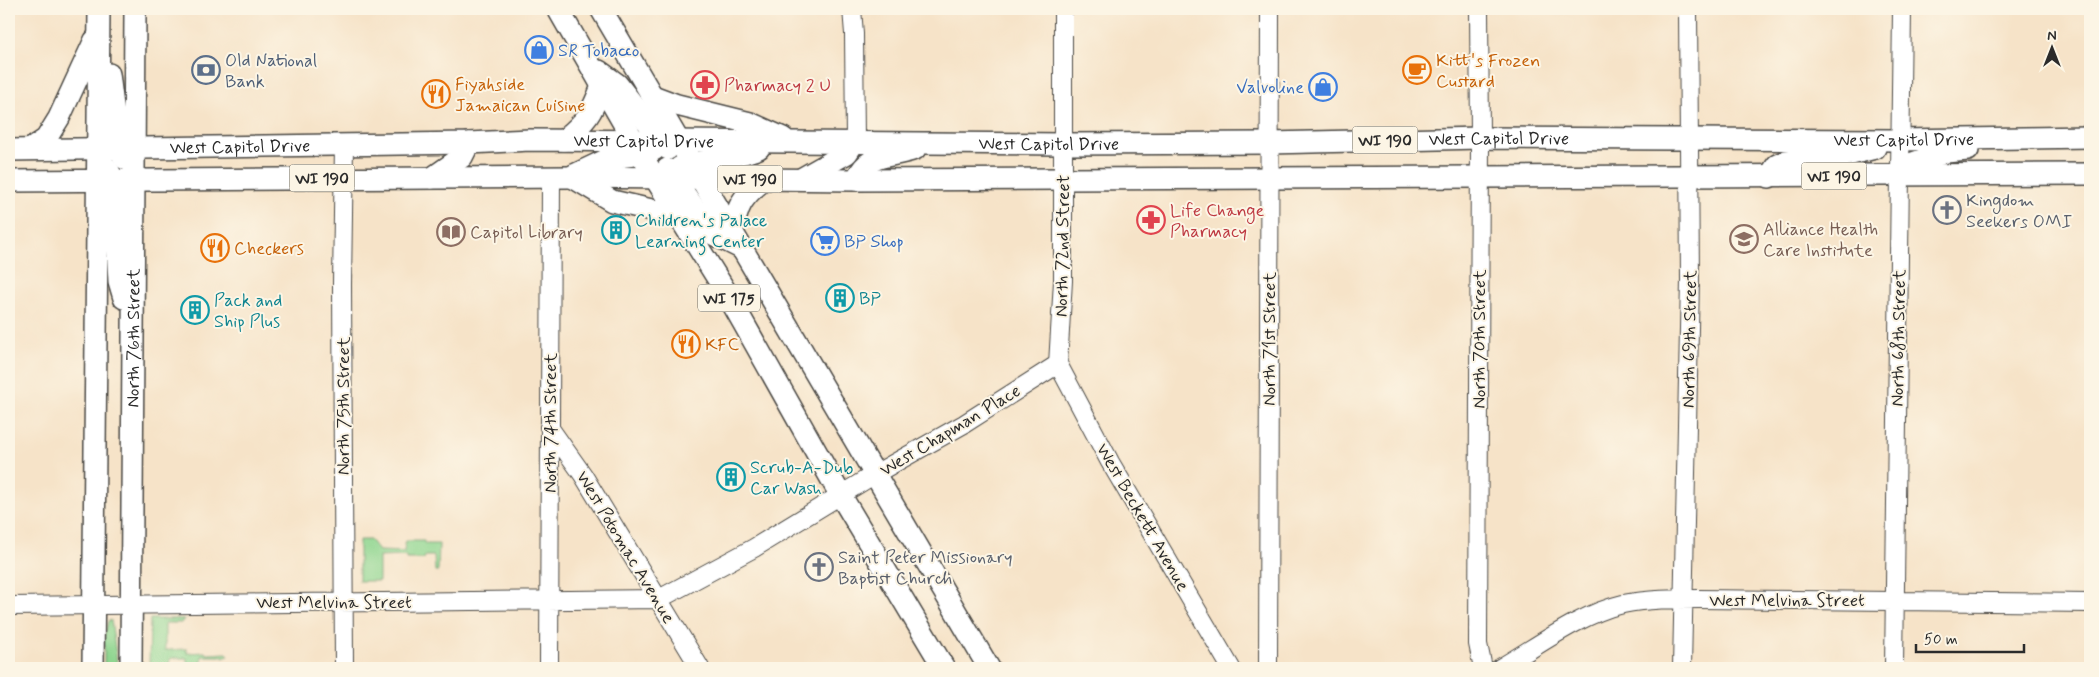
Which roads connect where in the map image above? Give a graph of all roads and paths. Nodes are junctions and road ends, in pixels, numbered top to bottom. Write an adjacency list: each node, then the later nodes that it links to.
1 (99, 9): 11 (main road, North 76th Street)
2 (135, 9): 29 (main road, North 76th Street)
3 (558, 9): 12 (main road, WI 175)
4 (602, 9): 14 (main road, WI 175)
5 (1063, 9): 27 (street, North 72nd Street)
6 (1270, 9): 25 (street, North 71st Street)
7 (1479, 9): 16 (street, North 70th Street)
8 (1688, 9): 18 (street, North 69th Street)
9 (1902, 9): 20 (street, North 68th Street)
10 (850, 12): 22 (street)
11 (99, 37): 29 (main road); 30 (main road, North 76th Street); 31 (main road)
12 (590, 65): 13 (main road, WI 175); 28 (main road)
13 (602, 86): 19 (main road); 28 (main road, WI 175)
14 (653, 96): 21 (main road); 28 (main road, WI 175)
15 (2090, 137): 17 (main road, West Capitol Drive / WI 190)
16 (1480, 138): 18 (main road, West Capitol Drive / WI 190); 25 (main road, West Capitol Drive / WI 190); 37 (street, North 70th Street)
17 (2005, 138): 20 (main road, West Capitol Drive / WI 190); 35 (main road)
18 (1689, 139): 20 (main road, West Capitol Drive / WI 190); 38 (street, North 69th Street)
19 (564, 140): 24 (main road, West Capitol Drive / WI 190); 28 (main road, West Capitol Drive / WI 190)
20 (1900, 140): 35 (street, North 68th Street); 39 (main road)
21 (783, 141): 22 (main road, West Capitol Drive / WI 190); 28 (main road, West Capitol Drive / WI 190); 33 (main road)
22 (855, 141): 23 (main road, West Capitol Drive / WI 190); 47 (main road)
23 (934, 142): 27 (main road, West Capitol Drive / WI 190); 48 (main road)
24 (468, 143): 26 (main road, West Capitol Drive / WI 190); 41 (main road)
25 (1270, 143): 27 (main road, West Capitol Drive / WI 190); 42 (street, North 71st Street)
26 (344, 144): 29 (main road, West Capitol Drive / WI 190); 40 (street, North 75th Street)
27 (1063, 144): 44 (street, North 72nd Street)
28 (655, 146): 33 (main road, WI 175); 33 (main road); 36 (main road)
29 (126, 147): 30 (main road, West Capitol Drive / WI 190); 43 (main road, North 76th Street)
30 (96, 148): 31 (main road, West Capitol Drive / WI 190); 45 (main road, North 76th Street)
31 (31, 149): 32 (main road, West Capitol Drive / WI 190)
32 (9, 150)
33 (679, 172): 36 (main road, West Capitol Drive / WI 190); 46 (main road, West Capitol Drive / WI 190); 50 (main road, WI 175); 51 (main road, WI 175)
34 (2090, 174): 35 (main road, West Capitol Drive / WI 190)
35 (1900, 175): 39 (main road, West Capitol Drive / WI 190); 60 (street, North 68th Street)
36 (561, 177): 41 (main road, West Capitol Drive / WI 190); 50 (main road); 54 (street, North 74th Street)
37 (1480, 177): 38 (main road, West Capitol Drive / WI 190); 42 (main road, West Capitol Drive / WI 190); 75 (street, North 70th Street)
38 (1689, 177): 39 (main road, West Capitol Drive / WI 190); 59 (street, North 69th Street)
39 (1769, 177)
40 (343, 178): 41 (main road, West Capitol Drive / WI 190); 43 (main road, West Capitol Drive / WI 190); 61 (street, North 75th Street)
41 (432, 178)
42 (1270, 178): 44 (main road, West Capitol Drive / WI 190); 74 (street, North 71st Street)
43 (135, 179): 45 (main road, West Capitol Drive / WI 190); 52 (main road, North 76th Street)
44 (1064, 179): 48 (main road, West Capitol Drive / WI 190); 53 (street, North 72nd Street)
45 (105, 180): 49 (main road, West Capitol Drive / WI 190); 52 (main road); 64 (main road, North 76th Street)
46 (765, 180): 47 (main road, West Capitol Drive / WI 190); 51 (main road)
47 (799, 180): 48 (main road, West Capitol Drive / WI 190)
48 (856, 180)
49 (9, 181)
50 (678, 216): 56 (main road, WI 175)
51 (737, 240): 55 (main road, WI 175)
52 (132, 322): 63 (main road, North 76th Street)
53 (1058, 364): 55 (street, West Chapman Place); 73 (street, West Beckett Avenue)
54 (549, 427): 57 (street, North 74th Street); 58 (street, West Potomac Avenue)
55 (875, 474): 56 (street, West Chapman Place); 72 (main road, WI 175)
56 (841, 496): 58 (street, West Chapman Place); 71 (main road, WI 175)
57 (549, 599): 58 (street, West Melvina Street); 61 (street, West Melvina Street); 69 (street, North 74th Street)
58 (659, 599): 70 (street, West Potomac Avenue)
59 (1683, 599): 60 (street, West Melvina Street); 76 (street, West Melvina Street); 77 (street, North 69th Street)
60 (1895, 601): 62 (street, West Melvina Street); 78 (street, North 68th Street)
61 (344, 602): 63 (street, West Melvina Street); 68 (street, North 75th Street)
62 (2090, 602)
63 (132, 603): 64 (street, West Melvina Street); 67 (main road, North 76th Street)
64 (93, 604): 65 (street, West Melvina Street); 66 (main road, North 76th Street)
65 (9, 606)
66 (93, 668)
67 (131, 668)
68 (344, 668)
69 (549, 668)
70 (700, 668)
71 (944, 668)
72 (989, 668)
73 (1232, 668)
74 (1268, 668)
75 (1483, 668)
76 (1500, 668)
77 (1682, 668)
78 (1894, 668)

